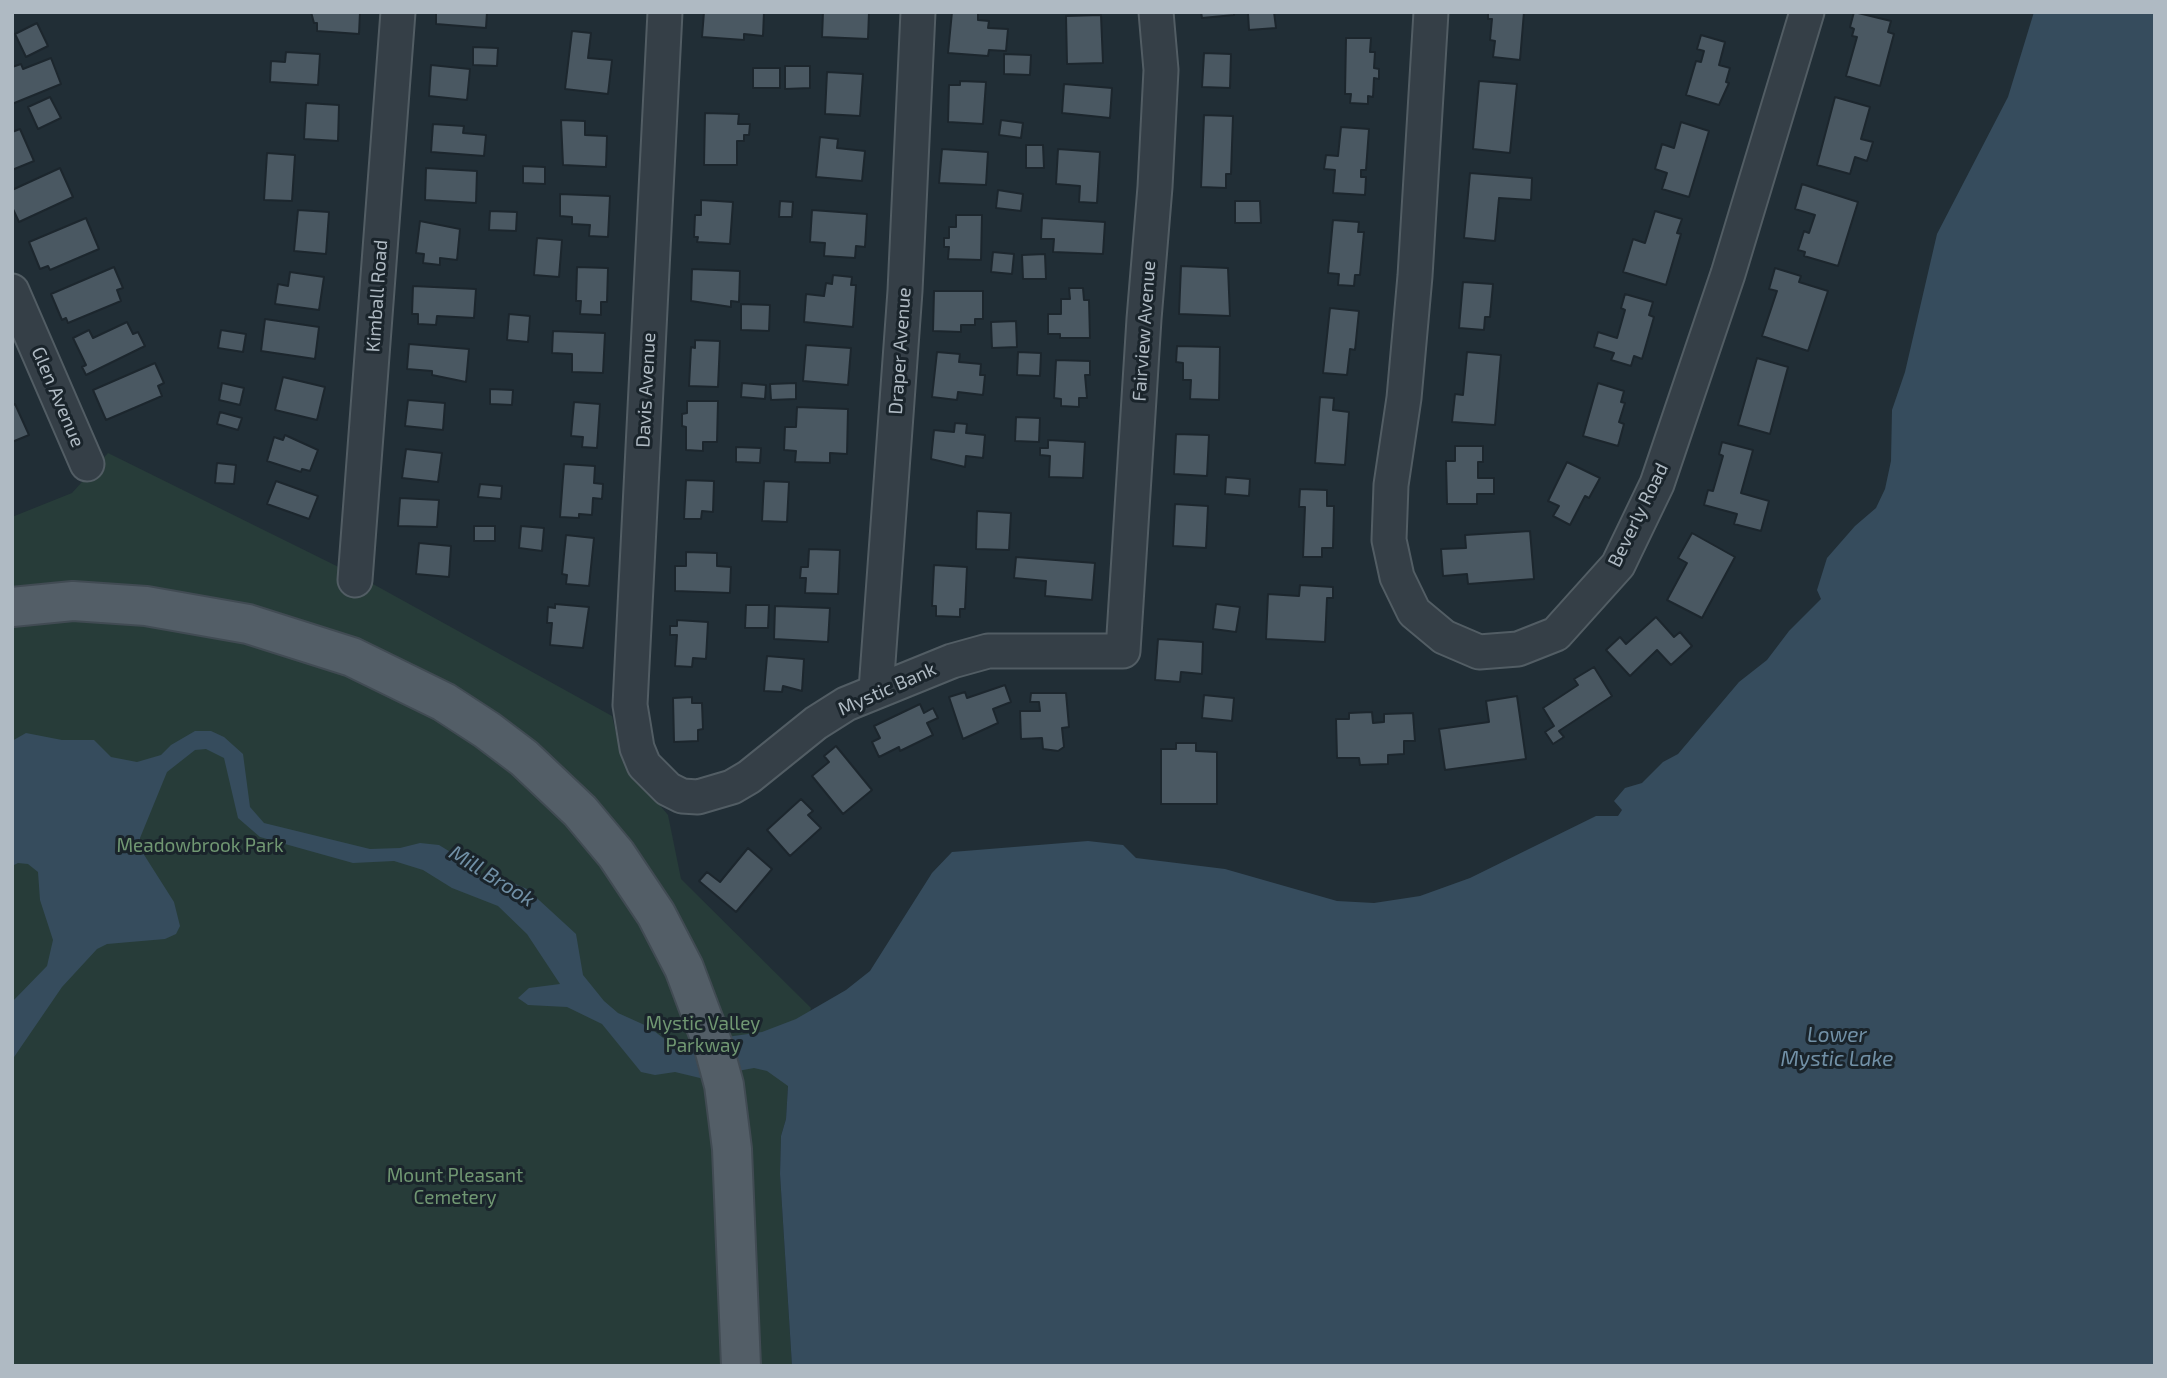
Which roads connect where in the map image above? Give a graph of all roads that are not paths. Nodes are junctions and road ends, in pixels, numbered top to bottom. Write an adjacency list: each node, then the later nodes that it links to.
1 (398, 12): 10 (street, Kimball Road)
2 (665, 12): 14 (street, Davis Avenue)
3 (918, 12): 13 (street, Draper Avenue)
4 (1156, 12): 12 (street, Fairview Avenue)
5 (1431, 12): 6 (street, Beverly Road)
6 (1807, 12)
7 (12, 291): 8 (street, Glen Avenue)
8 (26, 361): 9 (street, Glen Avenue)
9 (86, 464)
10 (355, 580)
11 (12, 607): 15 (main road)
12 (1123, 651): 13 (street, Mystic Bank)
13 (876, 690): 14 (street, Mystic Bank)
14 (645, 765)
15 (741, 1366)

